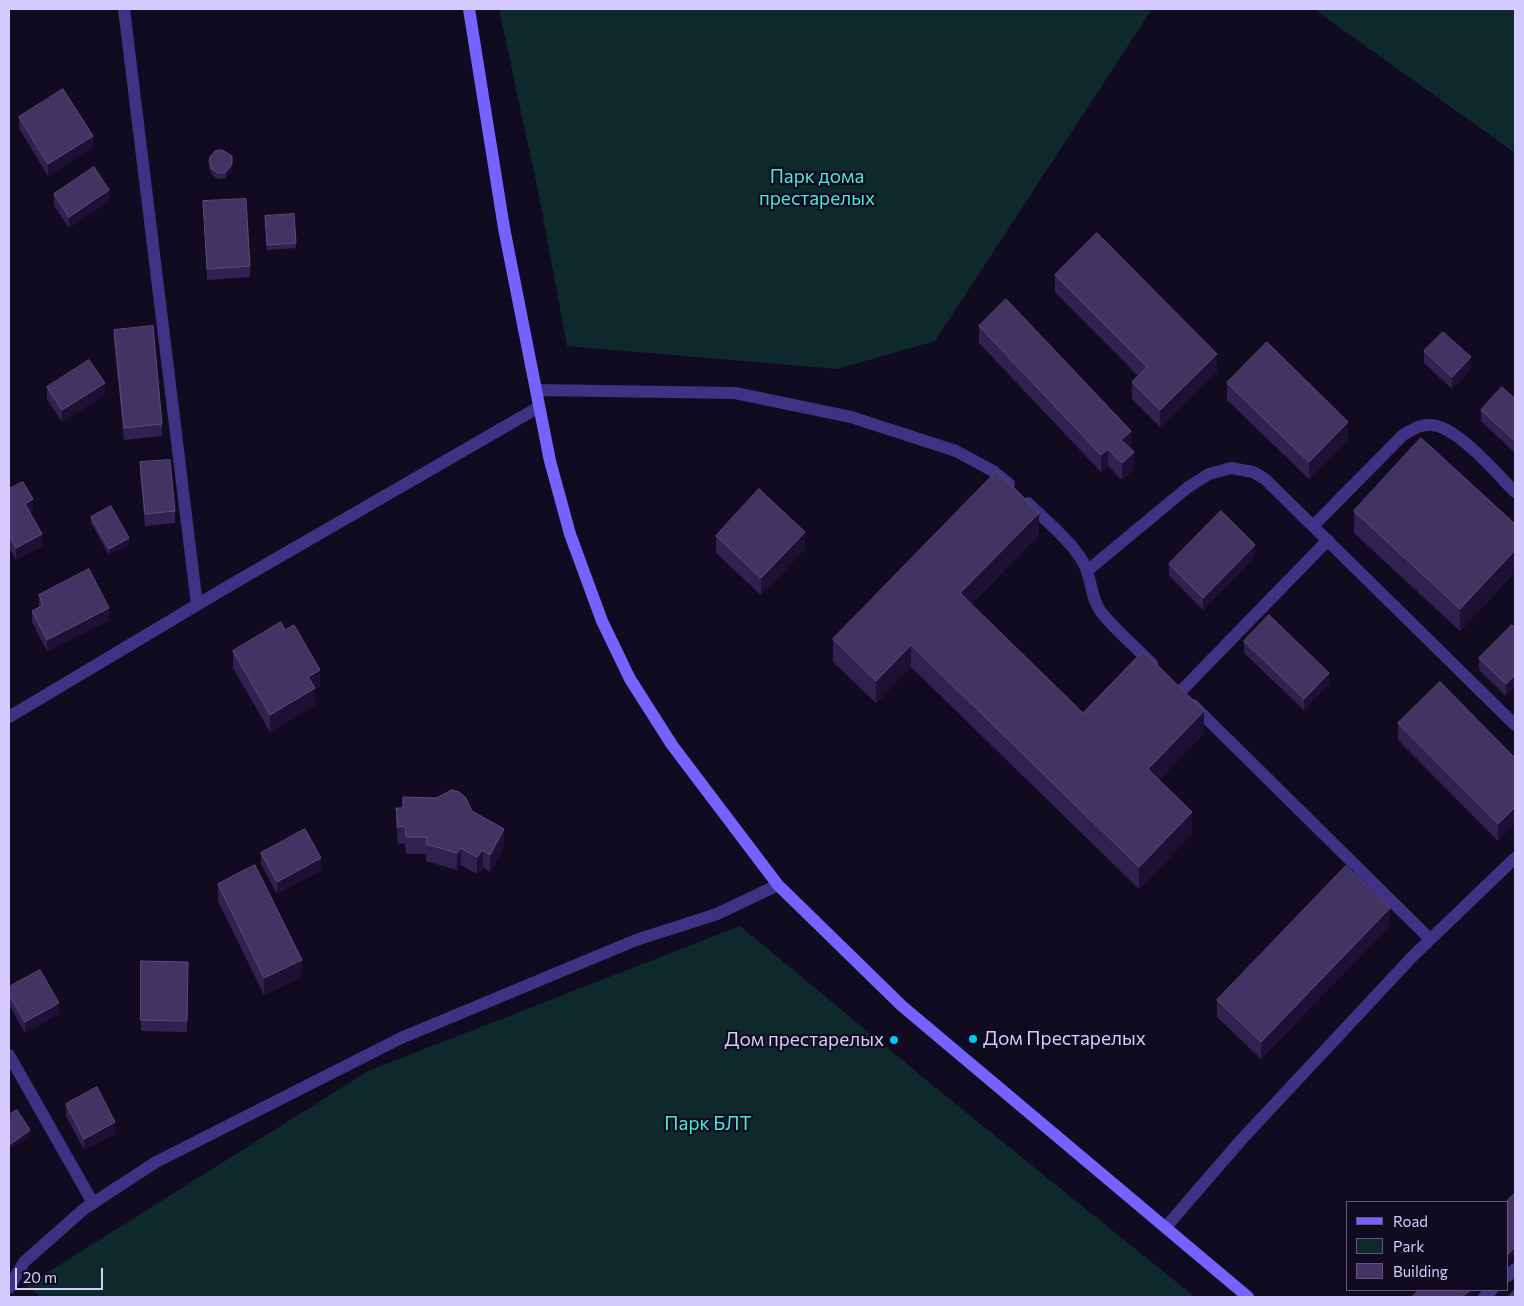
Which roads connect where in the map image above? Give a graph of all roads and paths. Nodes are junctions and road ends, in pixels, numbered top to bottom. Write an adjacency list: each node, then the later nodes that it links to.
1 (124, 9): 9 (street)
2 (469, 9): 3 (main road)
3 (536, 390): 4 (main road); 8 (street)
4 (539, 407): 9 (street); 14 (main road)
5 (1515, 492): 6 (street)
6 (1313, 526): 7 (street); 8 (street)
7 (1328, 540): 12 (street); 15 (street)
8 (1087, 571): 10 (street)
9 (197, 605): 11 (street)
10 (1160, 671)
11 (9, 717)
12 (1515, 725)
13 (1515, 858): 15 (street)
14 (778, 885): 17 (street); 18 (main road)
15 (1430, 940): 18 (street)
16 (9, 1055): 17 (street)
17 (93, 1203): 19 (street)
18 (1166, 1227): 20 (main road)
19 (9, 1288)
20 (1248, 1297)

